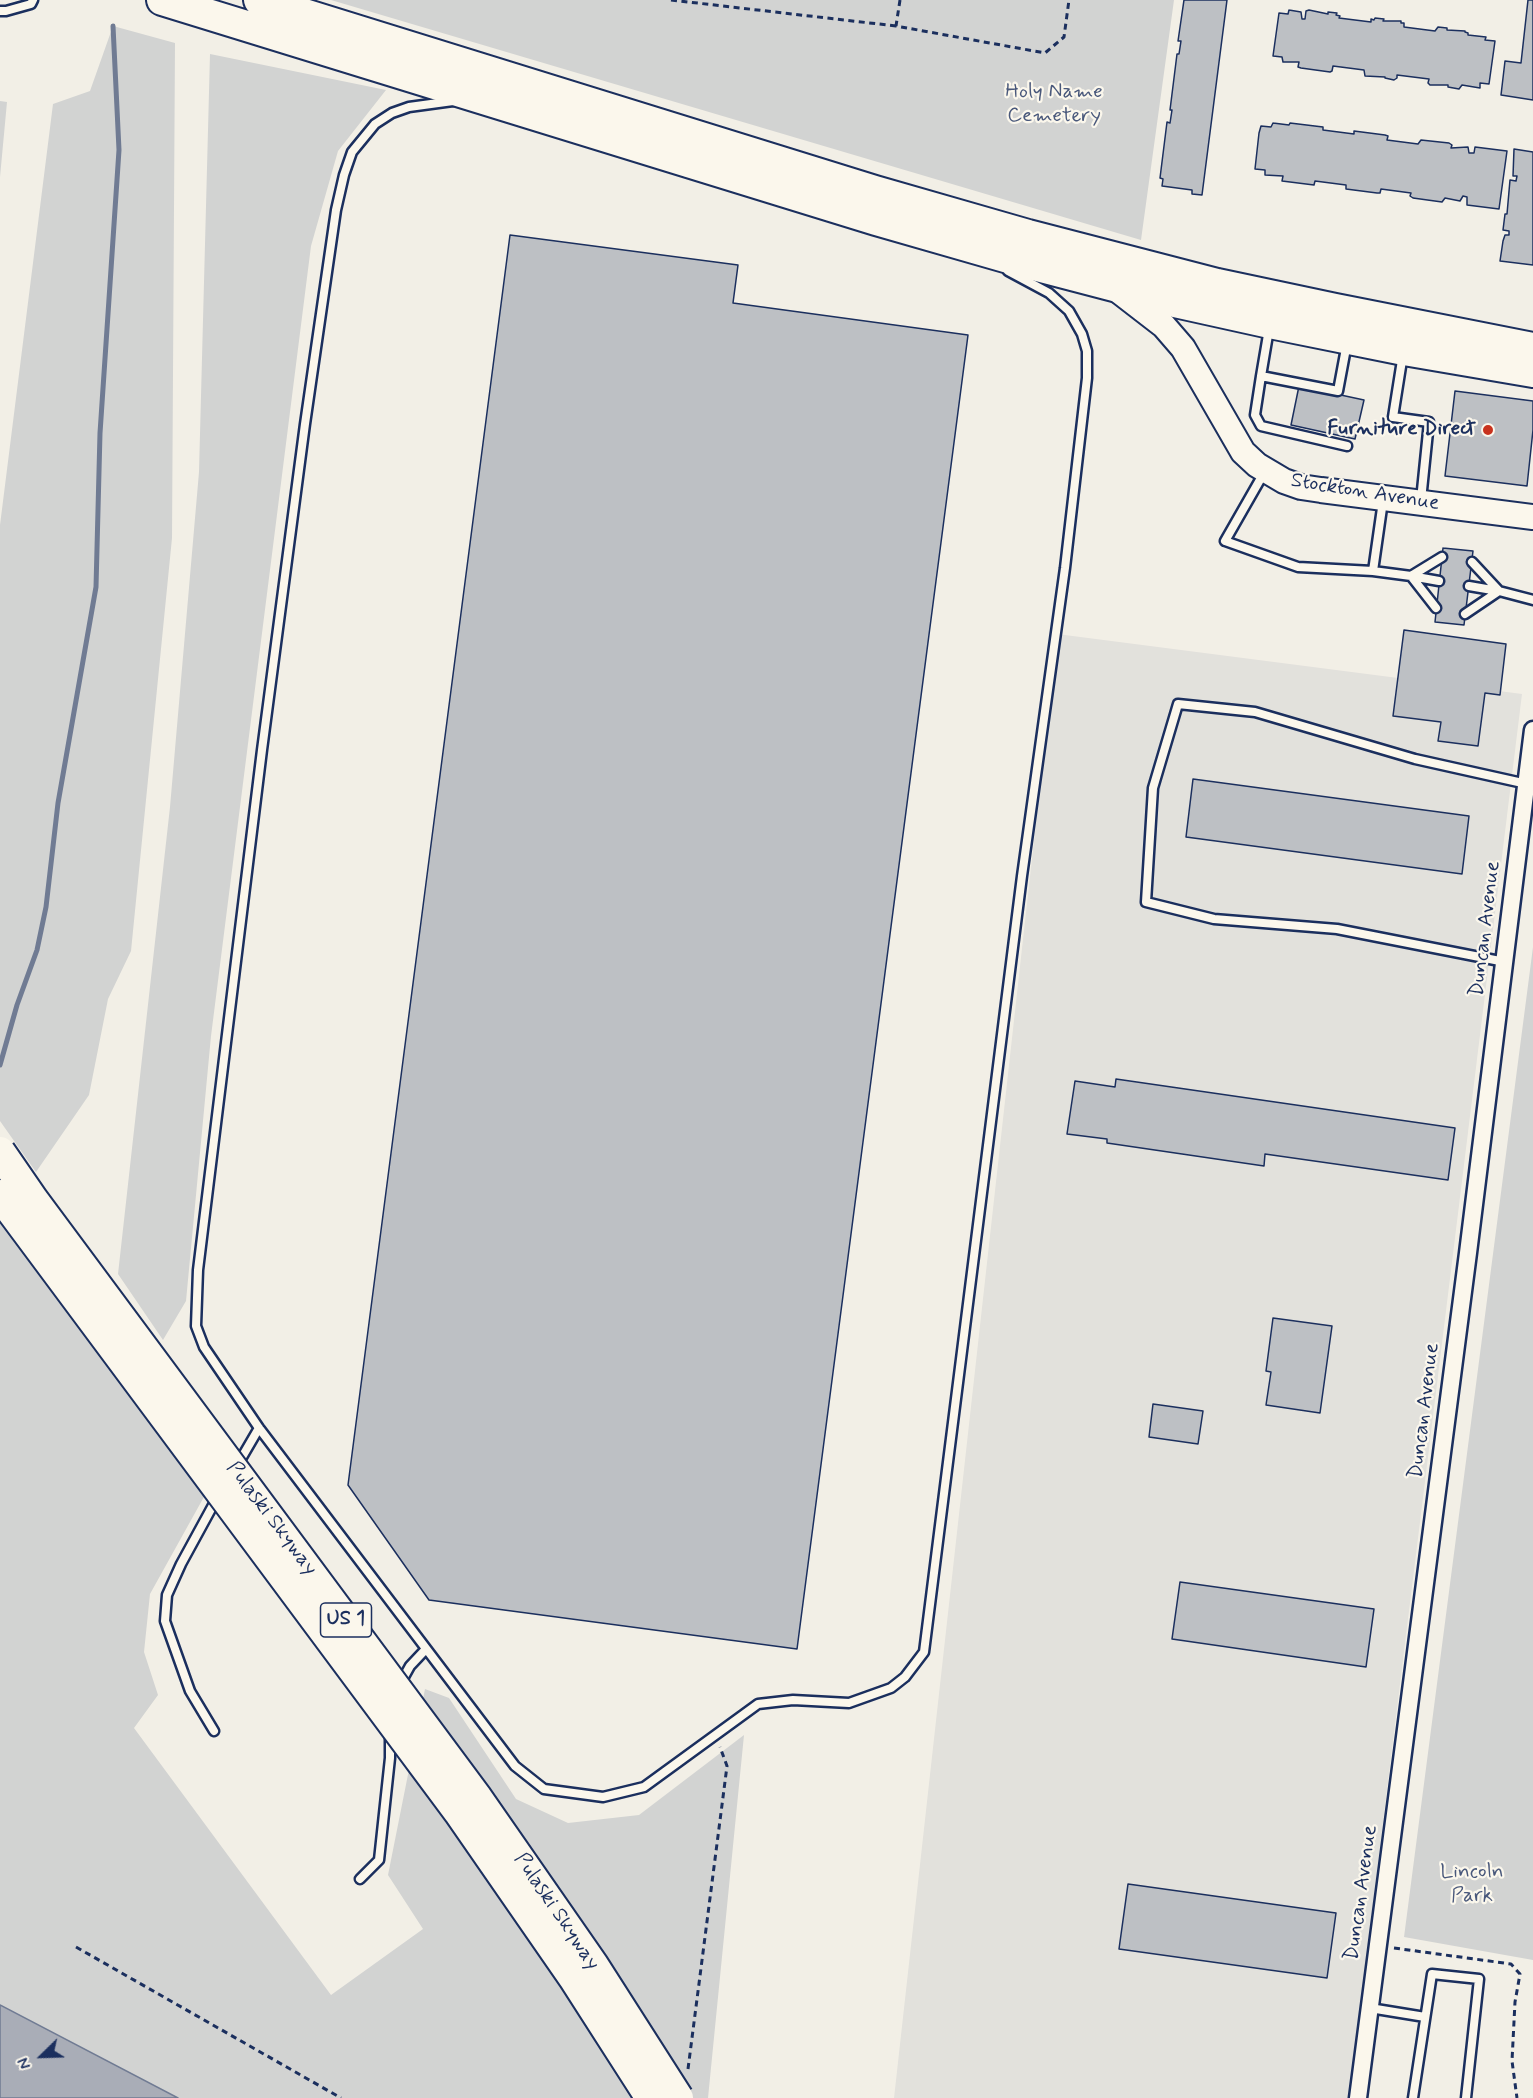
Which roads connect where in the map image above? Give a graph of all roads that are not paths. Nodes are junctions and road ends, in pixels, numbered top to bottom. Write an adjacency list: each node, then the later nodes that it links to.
1 (33, 0): 4 (lane)
2 (162, 0): 5 (highway)
3 (259, 0): 12 (highway)
4 (0, 10)
5 (487, 99): 6 (highway); 36 (lane)
6 (952, 242): 7 (lane); 9 (highway)
7 (991, 262)
8 (1001, 267): 37 (lane)
9 (1110, 285): 10 (highway); 17 (main road, Stockton Avenue)
10 (1270, 324): 11 (highway); 15 (lane)
11 (1348, 339): 13 (highway); 15 (lane)
12 (1533, 348)
13 (1404, 350): 14 (highway); 19 (lane)
14 (1533, 372)
15 (1262, 376): 16 (lane)
16 (1347, 446)
17 (1266, 471): 18 (main road, Stockton Avenue); 23 (lane)
18 (1383, 498): 19 (main road, Stockton Avenue); 23 (lane)
19 (1421, 503): 20 (main road, Stockton Avenue)
20 (1533, 517)
21 (1442, 557): 24 (lane)
22 (1472, 562): 27 (lane)
23 (1373, 571): 24 (lane)
24 (1411, 576): 25 (lane); 29 (lane)
25 (1439, 581)
26 (1469, 586): 27 (lane)
27 (1498, 591): 28 (lane); 30 (lane)
28 (1533, 600)
29 (1436, 608)
30 (1465, 614)
31 (1533, 730): 32 (street, Duncan Avenue)
32 (1527, 784): 33 (street, Duncan Avenue); 33 (lane)
33 (1505, 962): 40 (street, Duncan Avenue)
34 (0, 1152): 42 (highway, Pulaski Skyway / US 1, bridge)
35 (0, 1195): 43 (highway, Pulaski Skyway / US 1, bridge)
36 (259, 1428): 37 (lane); 38 (lane)
37 (426, 1649): 39 (lane)
38 (214, 1731)
39 (360, 1878)
40 (1370, 2008): 41 (lane); 44 (street, Duncan Avenue)
41 (1425, 2017): 45 (lane); 46 (lane)
42 (682, 2088)
43 (651, 2098)
44 (1358, 2098)
45 (1413, 2098)
46 (1466, 2098)

